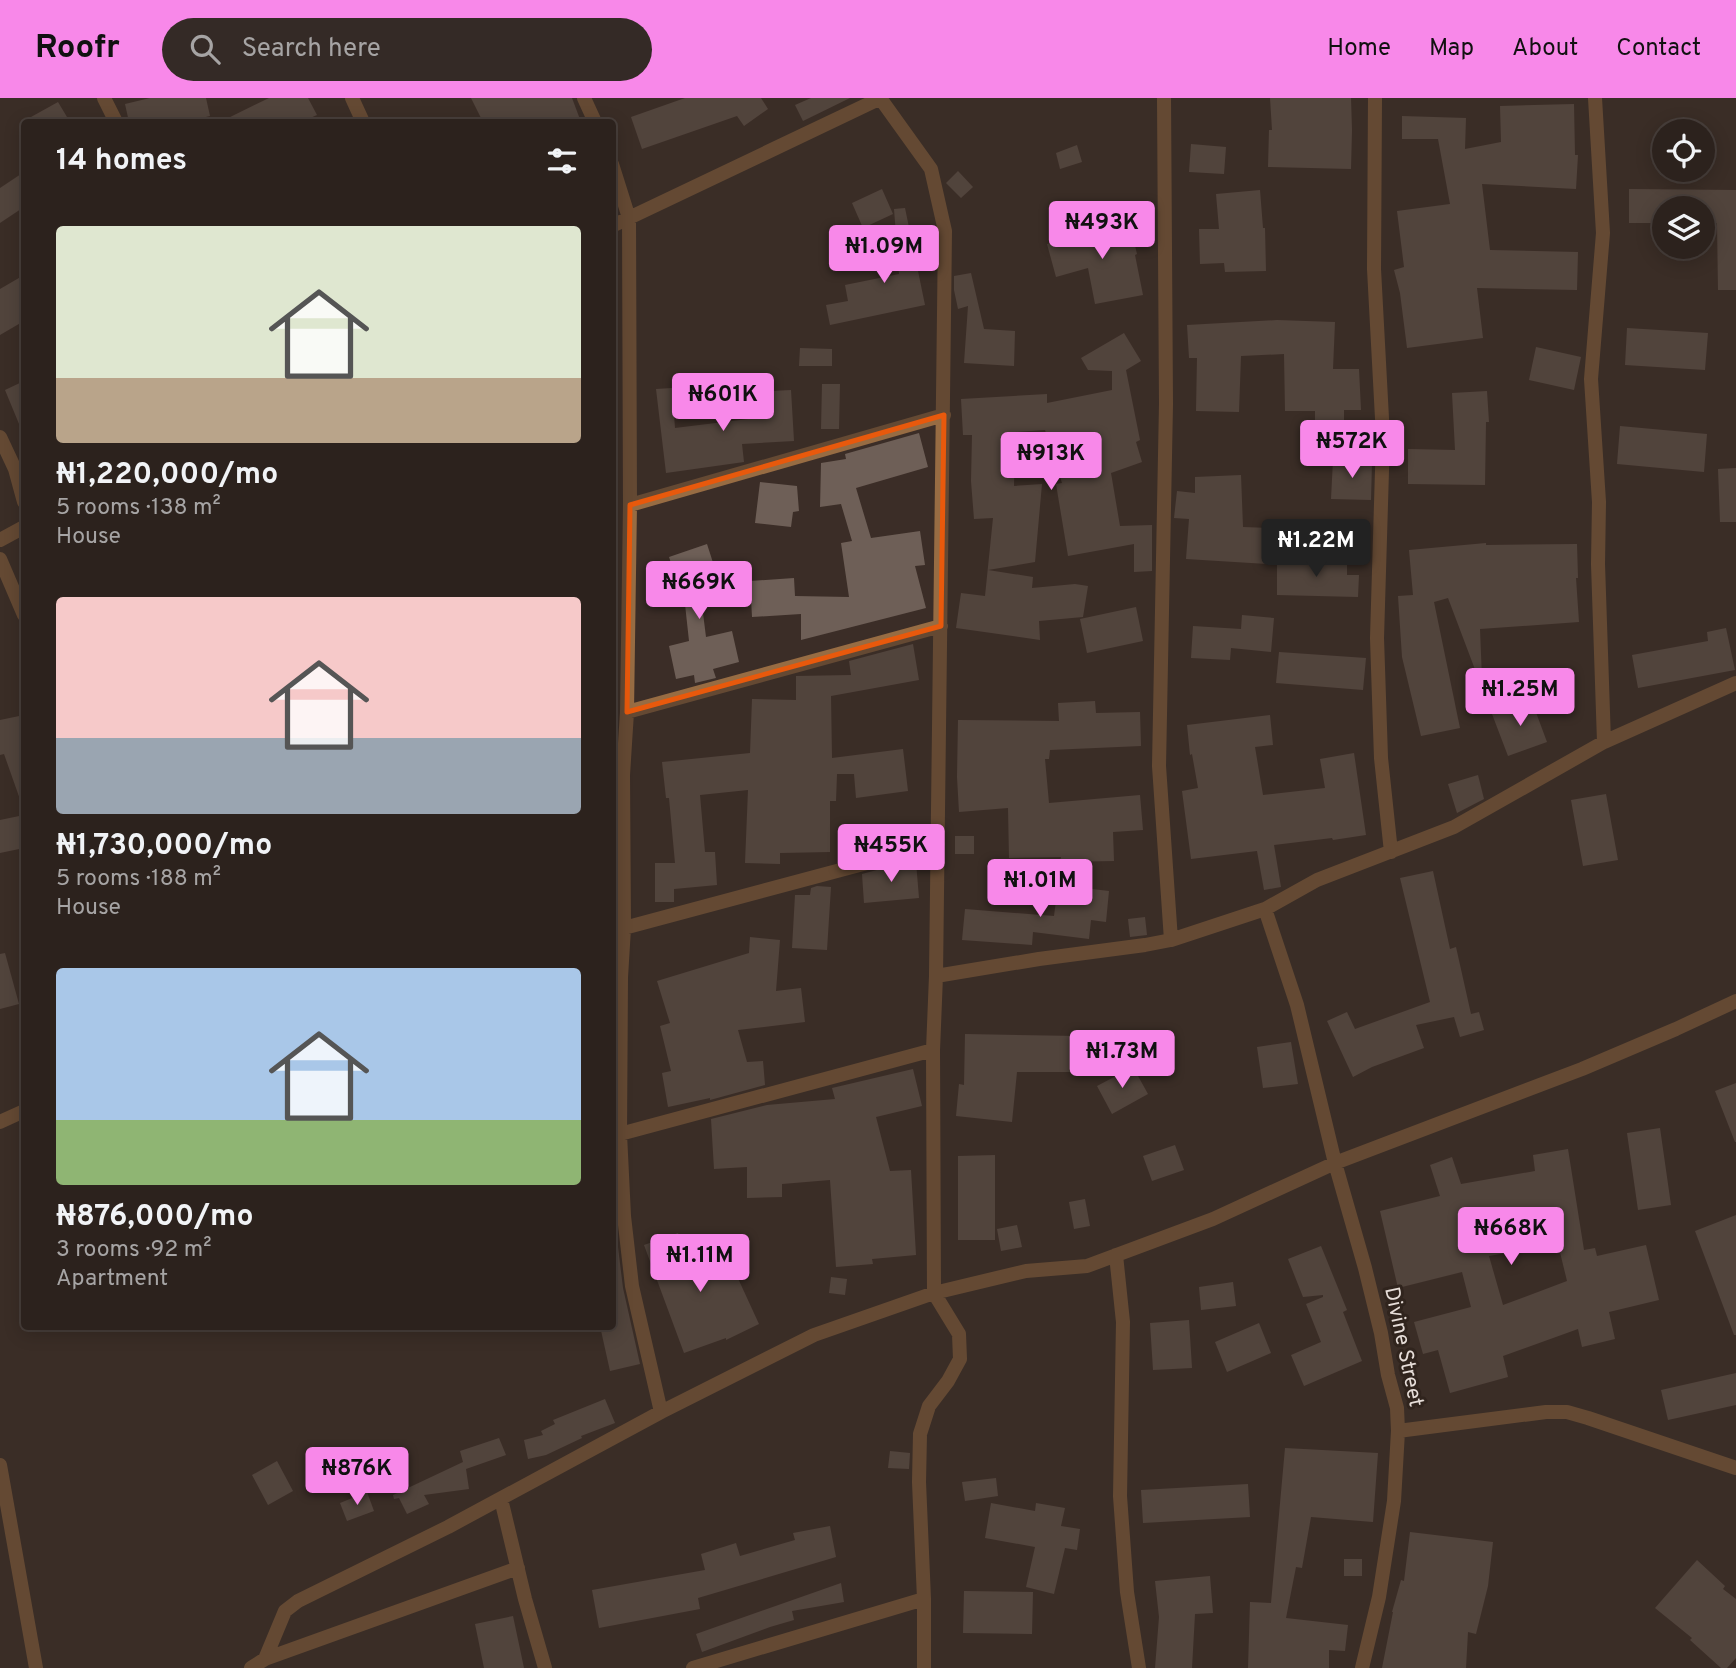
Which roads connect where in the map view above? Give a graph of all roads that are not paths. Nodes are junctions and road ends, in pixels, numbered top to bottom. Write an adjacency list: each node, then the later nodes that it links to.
1 (104, 98): 8 (street)
2 (352, 98): 9 (street)
3 (584, 98): 10 (street)
4 (880, 98): 12 (street); 14 (street)
5 (1164, 98): 31 (street)
6 (1375, 98): 28 (street)
7 (1595, 98): 25 (street)
8 (114, 119)
9 (362, 119)
10 (594, 119)
11 (616, 177): 12 (street)
12 (629, 218): 13 (street); 17 (street)
13 (616, 224)
14 (944, 415): 17 (street); 22 (street)
15 (0, 437): 16 (street)
16 (21, 491)
17 (630, 505): 24 (street)
18 (21, 529): 19 (street)
19 (0, 540)
20 (0, 559): 21 (street)
21 (21, 608)
22 (940, 626): 24 (street); 27 (street)
23 (1736, 682): 25 (street)
24 (627, 712): 26 (street)
25 (1604, 742): 28 (street)
26 (618, 775): 30 (street)
27 (937, 844): 30 (street); 32 (street)
28 (1391, 852): 29 (street)
29 (1265, 909): 31 (street); 39 (street, Divine Street)
30 (624, 928): 33 (street)
31 (1171, 940): 32 (street)
32 (936, 976): 35 (street)
33 (617, 977): 38 (street)
34 (1736, 1001): 39 (street)
35 (933, 1050): 38 (street); 41 (street)
36 (21, 1112): 37 (street)
37 (0, 1122)
38 (620, 1134): 42 (street)
39 (1335, 1163): 40 (street); 43 (street, Divine Street)
40 (1116, 1255): 41 (street); 55 (street)
41 (934, 1293): 42 (street); 48 (street)
42 (661, 1412): 46 (street)
43 (1398, 1431): 45 (street); 56 (street, Divine Street)
44 (0, 1465): 50 (street)
45 (1736, 1468)
46 (501, 1499): 47 (street); 49 (street)
47 (518, 1568): 49 (street); 52 (street)
48 (924, 1599): 53 (street); 54 (street)
49 (265, 1659): 51 (street)
50 (36, 1668)
51 (251, 1668)
52 (545, 1668)
53 (693, 1668)
54 (924, 1668)
55 (1139, 1668)
56 (1362, 1668)

